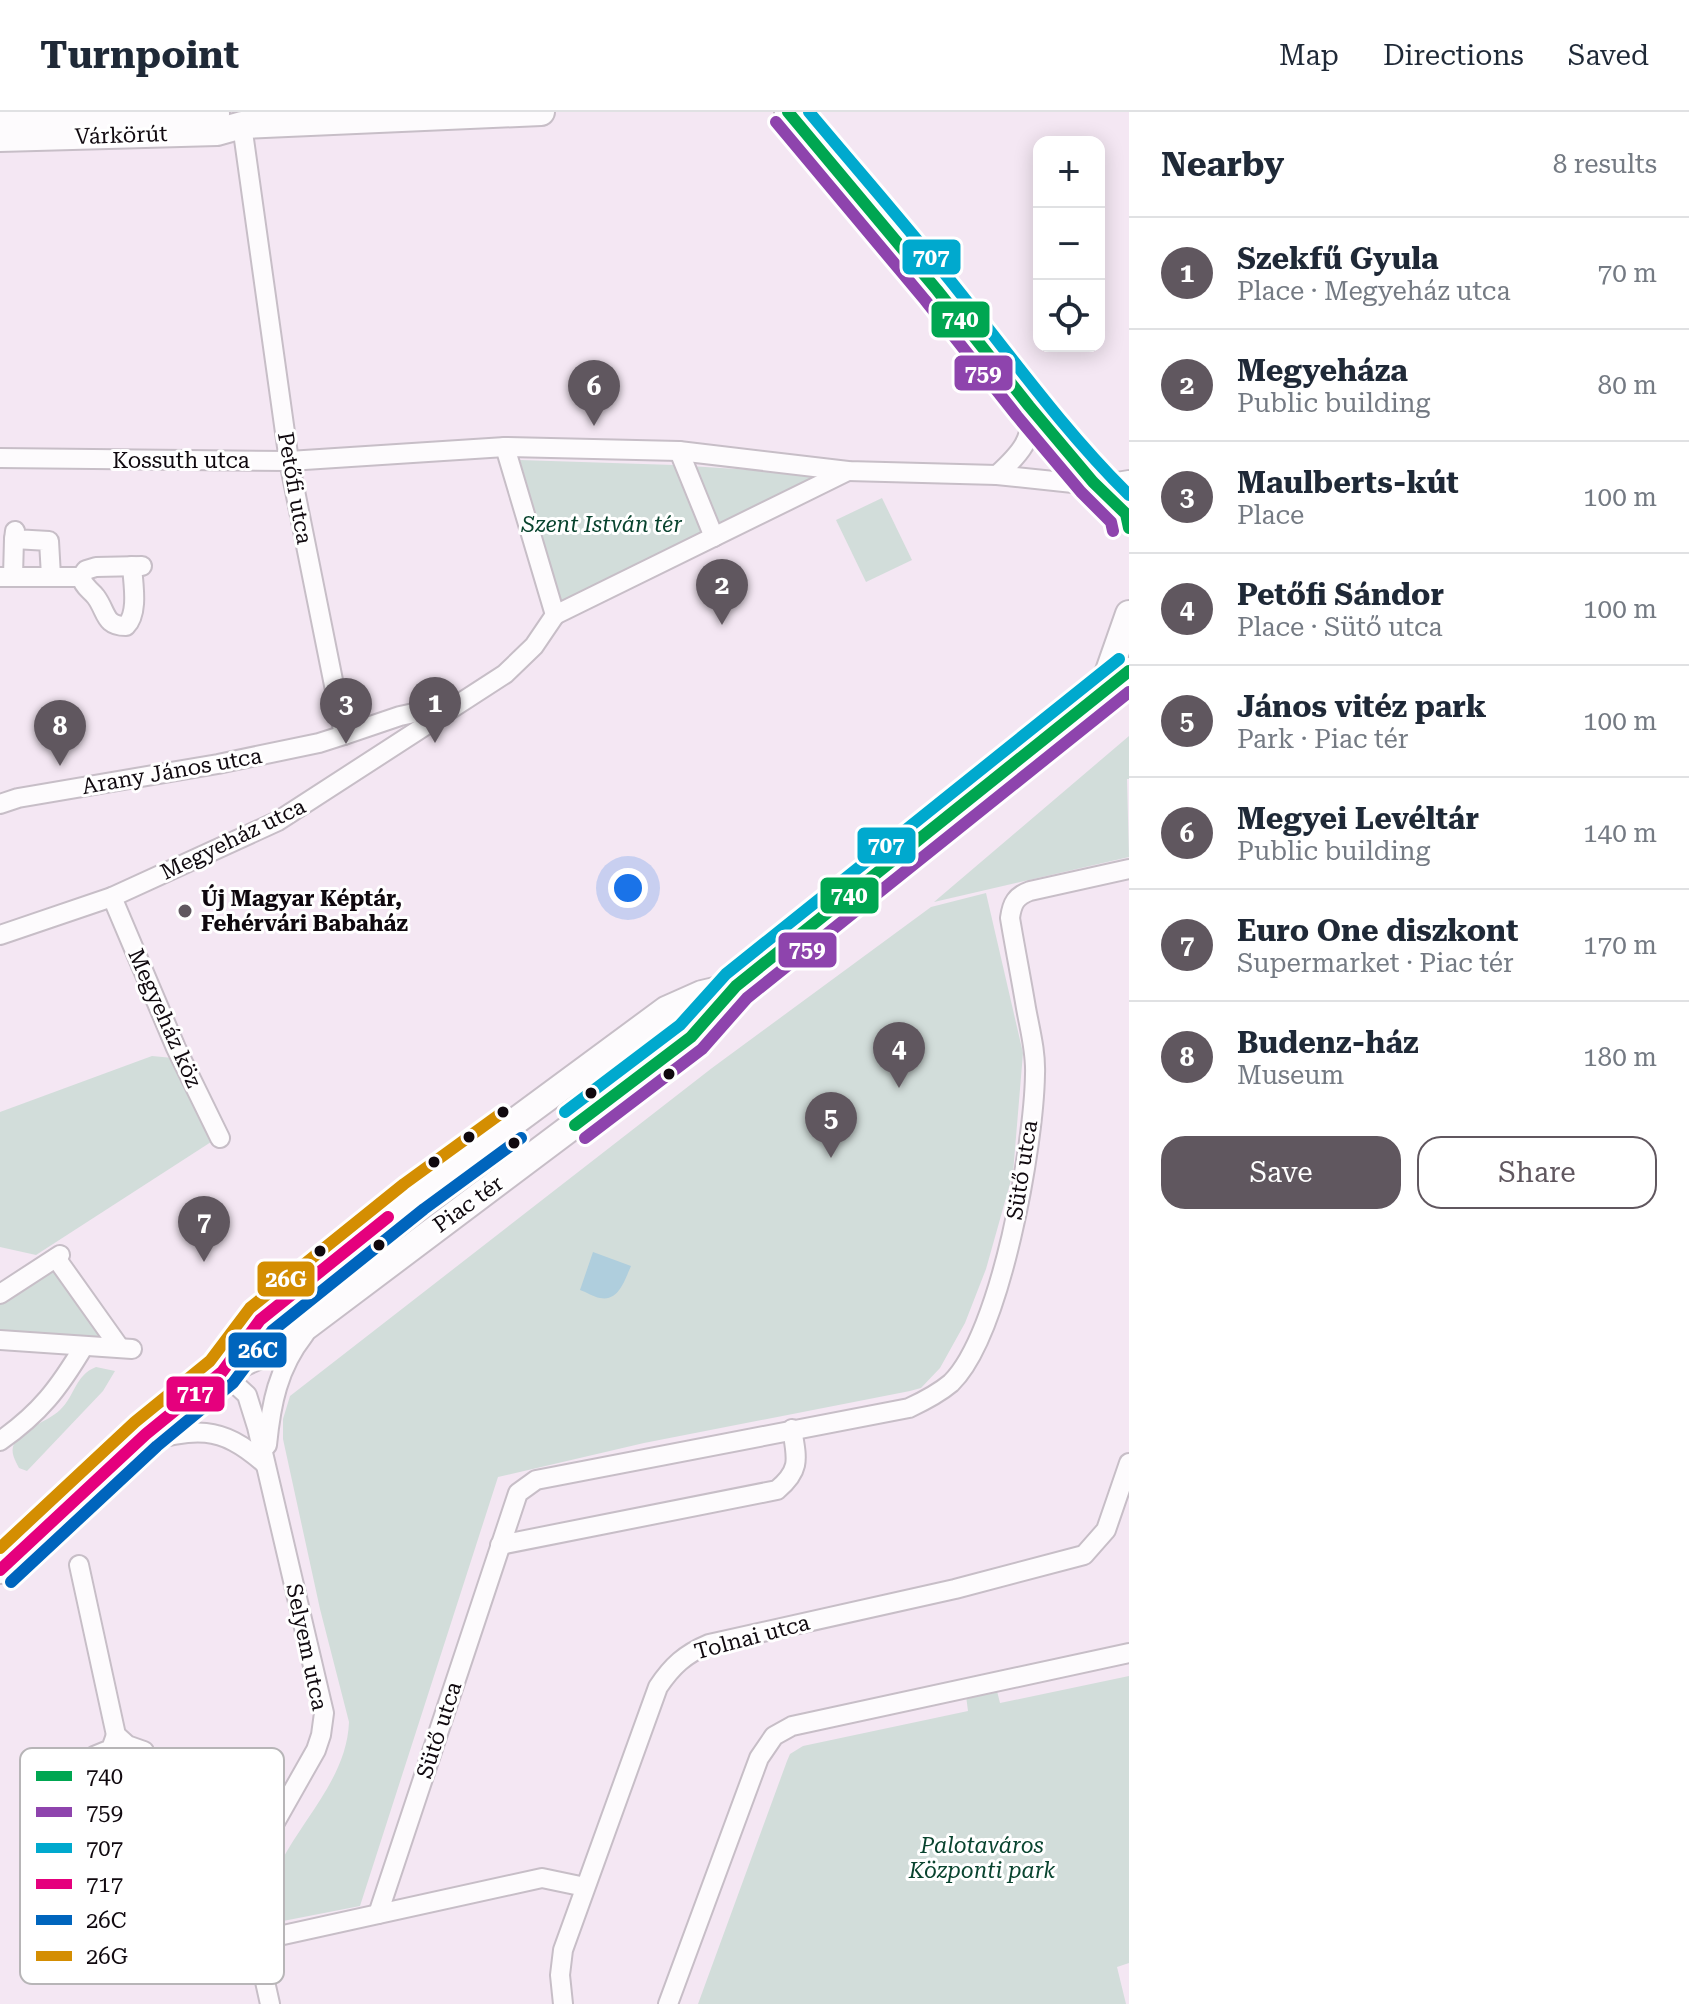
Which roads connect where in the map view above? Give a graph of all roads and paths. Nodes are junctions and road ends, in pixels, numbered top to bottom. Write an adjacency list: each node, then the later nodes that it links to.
1 (541, 112): 4 (main road, Várkörút)
2 (788, 112): 6 (main road)
3 (0, 119): 4 (main road, Várkörút)
4 (242, 125): 5 (main road, Várkörút); 10 (street, Petőfi utca)
5 (0, 138)
6 (1029, 406): 12 (main road); 13 (street)
7 (505, 447): 8 (street); 10 (street, Kossuth utca); 21 (street)
8 (679, 451): 11 (street); 16 (street)
9 (0, 458): 10 (street, Kossuth utca)
10 (289, 461): 25 (street, Petőfi utca)
11 (848, 471): 13 (street); 16 (street)
12 (1084, 471): 14 (street); 15 (main road)
13 (997, 475): 15 (street)
14 (1129, 480)
15 (1124, 511)
16 (714, 537): 21 (street)
17 (7, 576): 18 (street); 18 (street)
18 (51, 576): 19 (street)
19 (81, 577): 19 (street)
20 (1129, 614): 23 (main road)
21 (555, 615): 24 (street, Megyeház utca)
22 (1129, 671): 23 (main road, Piac tér)
23 (1102, 691): 30 (main road, Piac tér)
24 (456, 704): 25 (street); 28 (street, Megyeház utca)
25 (344, 735): 26 (street, Arany János utca)
26 (0, 804)
27 (1129, 869): 37 (street, Sütő utca)
28 (112, 897): 29 (street, Megyeház utca); 31 (street, Megyeház köz)
29 (0, 935)
30 (736, 986): 33 (main road, Piac tér); 36 (main road, Piac tér)
31 (220, 1138)
32 (0, 1294): 35 (street)
33 (320, 1316): 36 (main road, Piac tér); 41 (street, Selyem utca)
34 (0, 1340): 35 (street)
35 (84, 1346): 38 (street)
36 (222, 1372): 39 (main road, Piac tér); 41 (street, Selyem utca)
37 (792, 1429): 42 (street, Sütő utca); 42 (street)
38 (0, 1441)
39 (133, 1445): 41 (street); 44 (main road, Piac tér)
40 (1129, 1463): 50 (street, Tolnai utca)
41 (265, 1464): 49 (street, Selyem utca)
42 (500, 1545): 51 (street, Sütő utca)
43 (79, 1565): 46 (street)
44 (0, 1570)
45 (1129, 1653): 56 (street)
46 (116, 1735): 47 (street); 48 (street)
47 (111, 1748)
48 (136, 1748)
49 (284, 1810)
50 (585, 1887): 51 (street); 55 (street, Tolnai utca)
51 (378, 1914): 52 (street)
52 (284, 1935)
53 (266, 1984): 54 (street, Selyem utca)
54 (270, 2004)
55 (563, 2004)
56 (668, 2004)

